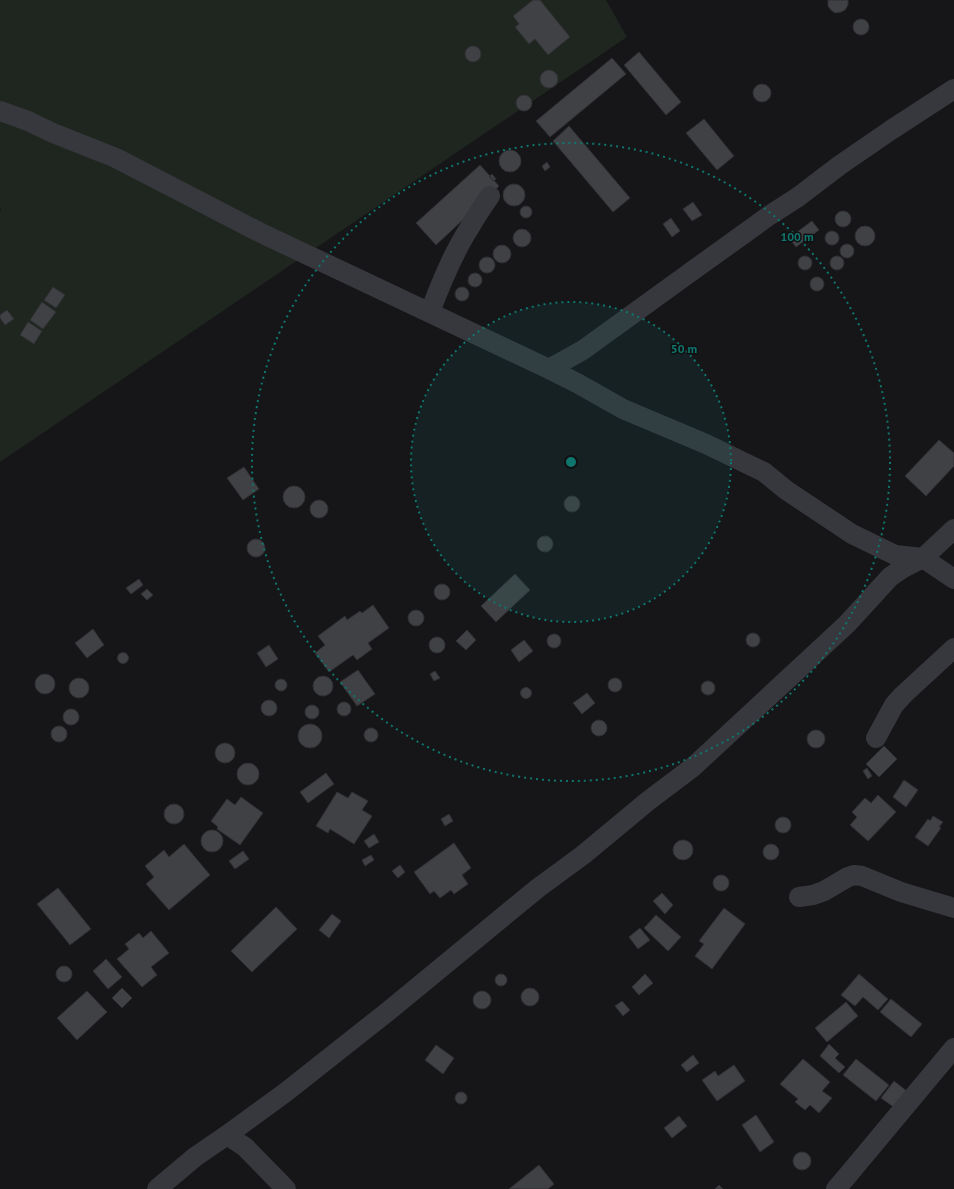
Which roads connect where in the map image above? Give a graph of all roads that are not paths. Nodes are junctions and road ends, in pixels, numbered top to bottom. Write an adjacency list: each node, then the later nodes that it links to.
1 (954, 89): 5 (street)
2 (0, 111): 4 (street)
3 (490, 196): 4 (street)
4 (430, 312): 5 (street)
5 (549, 370): 7 (street)
6 (954, 529): 7 (street)
7 (923, 558): 8 (street); 14 (street)
8 (954, 578)
9 (954, 648): 10 (street)
10 (876, 738)
11 (799, 897): 12 (street)
12 (954, 908)
13 (954, 1048): 17 (street)
14 (226, 1135): 15 (street); 16 (street)
15 (157, 1189)
16 (286, 1189)
17 (836, 1189)

